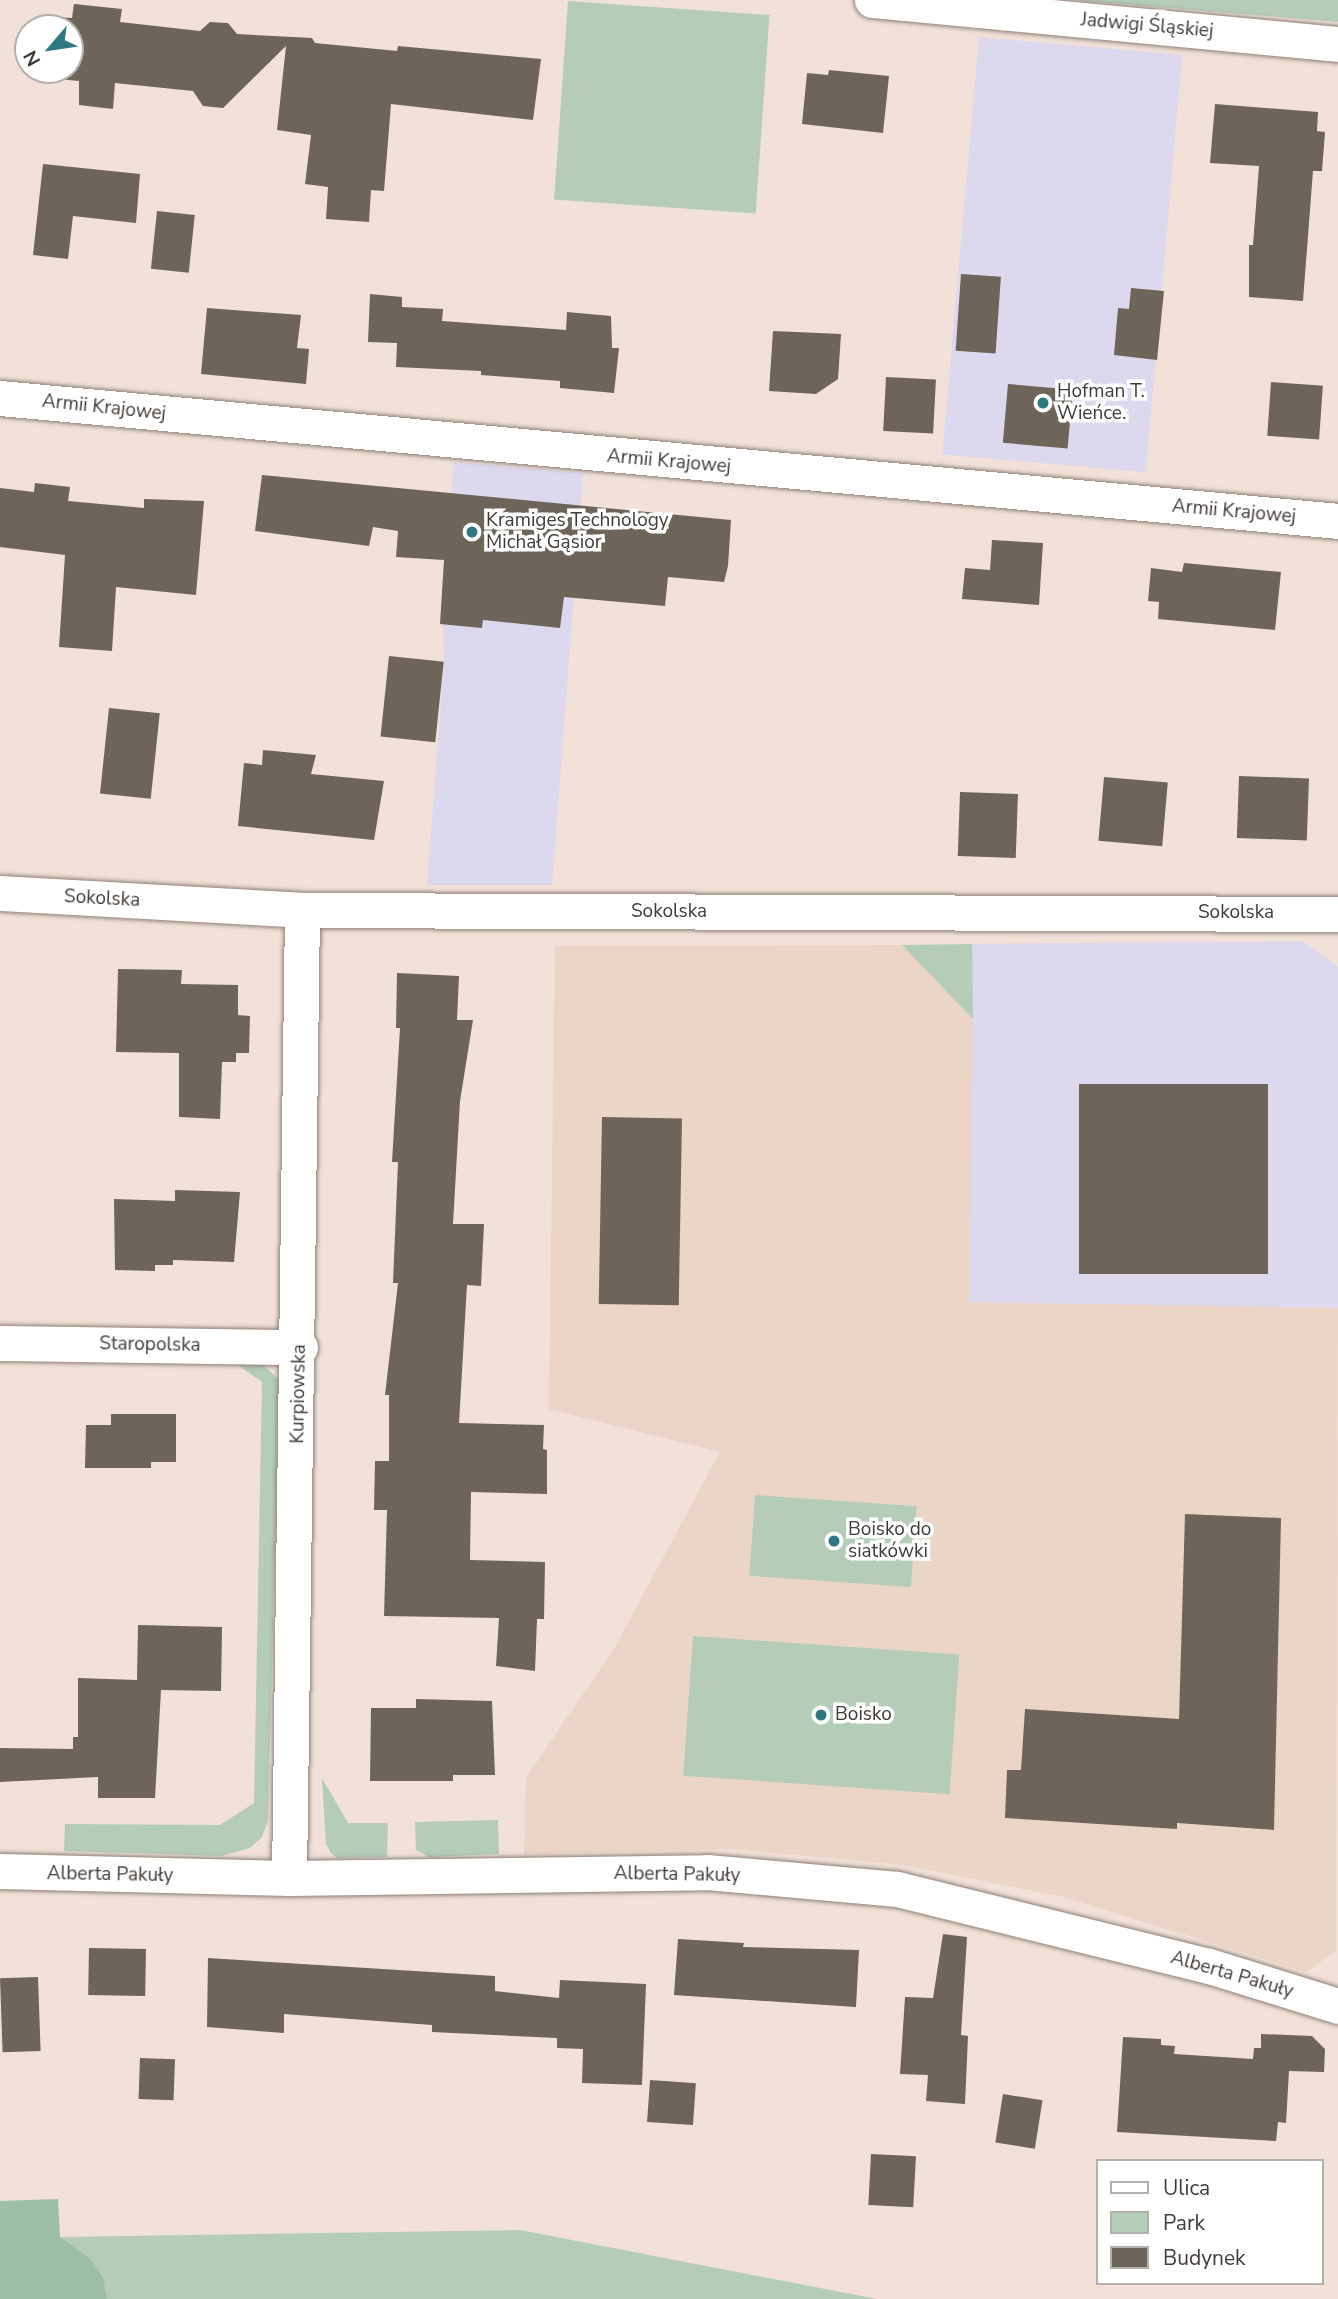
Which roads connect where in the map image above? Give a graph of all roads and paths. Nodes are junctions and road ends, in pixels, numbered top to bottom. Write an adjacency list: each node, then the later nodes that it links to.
1 (872, 0): 2 (street, Jadwigi Śląskiej)
2 (1338, 44)
3 (0, 398): 4 (street, Armii Krajowej)
4 (1338, 521)
5 (0, 892): 6 (street, Sokolska)
6 (302, 910): 7 (street, Sokolska); 9 (street, Kurpiowska)
7 (1338, 914)
8 (0, 1343): 9 (street, Staropolska)
9 (300, 1348): 11 (street, Kurpiowska)
10 (0, 1871): 11 (street, Alberta Pakuły)
11 (289, 1878): 12 (street, Alberta Pakuły)
12 (1338, 2006)

